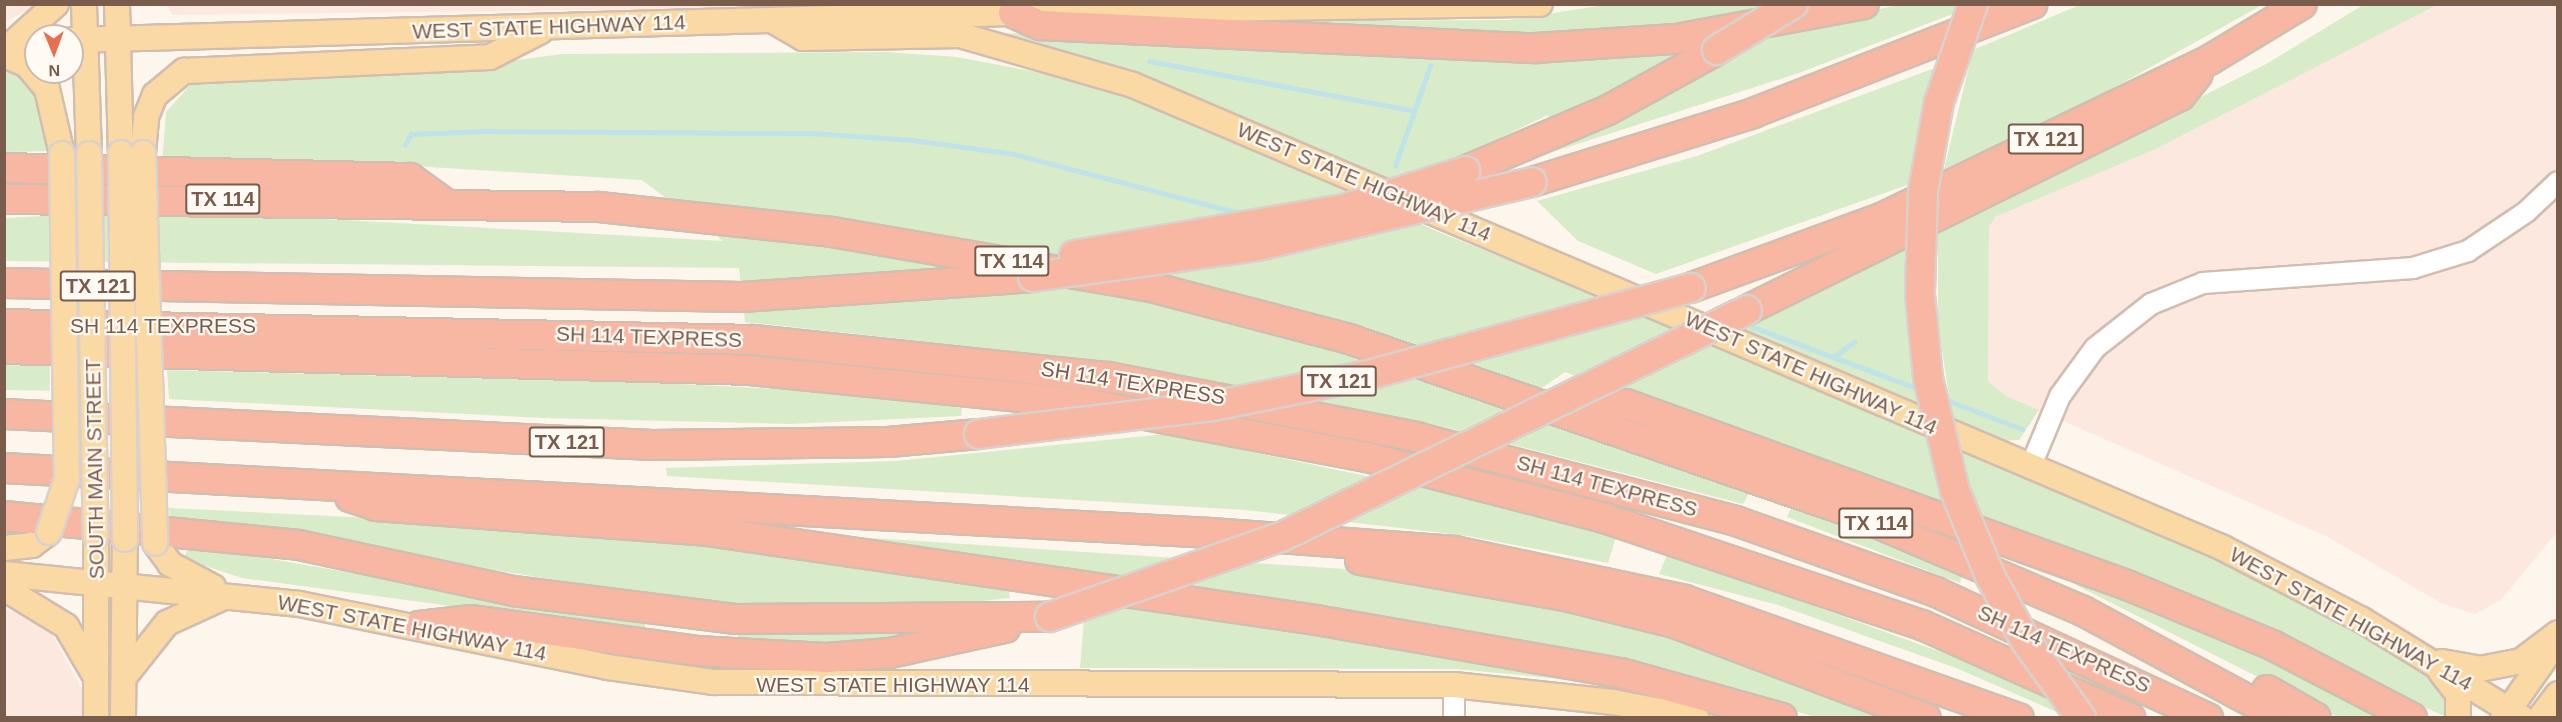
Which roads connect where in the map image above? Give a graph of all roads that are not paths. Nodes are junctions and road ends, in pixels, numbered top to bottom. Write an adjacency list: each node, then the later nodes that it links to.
1 (56, 4): 16 (main road)
2 (84, 4): 12 (main road, SOUTH MAIN STREET)
3 (117, 4): 14 (main road, SOUTH MAIN STREET)
4 (1540, 4): 10 (main road)
5 (1793, 4): 24 (highway, bridge)
6 (1864, 4): 10 (highway)
7 (1973, 4): 59 (highway, bridge)
8 (2033, 4): 24 (highway, TX 121, bridge)
9 (2302, 4): 17 (highway, TX 121)
10 (1013, 13): 11 (main road)
11 (772, 20): 13 (main road, WEST STATE HIGHWAY 114); 31 (main road, WEST STATE HIGHWAY 114)
12 (81, 24)
13 (549, 27): 14 (main road, WEST STATE HIGHWAY 114); 19 (main road)
14 (118, 39): 15 (main road, WEST STATE HIGHWAY 114); 19 (main road, SOUTH MAIN STREET)
15 (84, 40)
16 (14, 46): 35 (main road, bridge)
17 (2211, 59): 29 (highway, TX 121, bridge); 41 (highway, bridge)
18 (83, 84): 37 (main road, SOUTH MAIN STREET, bridge)
19 (132, 153): 38 (main road, SOUTH MAIN STREET, bridge); 40 (main road, bridge)
20 (4, 168): 23 (highway)
21 (2558, 182): 31 (street)
22 (4, 199): 23 (highway, TX 114)
23 (442, 201): 28 (highway, TX 114)
24 (1033, 278): 25 (highway, TX 121)
25 (4, 283)
26 (4, 324): 61 (highway, SH 114 TEXPRESS)
27 (4, 349): 60 (highway, SH 114 TEXPRESS)
28 (1565, 410): 49 (highway, TX 114); 64 (highway)
29 (4, 414)
30 (4, 468): 32 (highway)
31 (2030, 468): 45 (main road, WEST STATE HIGHWAY 114)
32 (309, 482): 34 (highway); 56 (highway)
33 (4, 516): 41 (highway)
34 (1325, 542): 57 (highway); 58 (highway)
35 (4, 548)
36 (4, 574): 37 (main road, WEST STATE HIGHWAY 114)
37 (97, 580): 38 (main road, WEST STATE HIGHWAY 114); 46 (main road, SOUTH MAIN STREET)
38 (126, 583): 40 (main road, WEST STATE HIGHWAY 114); 47 (main road, SOUTH MAIN STREET)
39 (4, 588): 46 (main road)
40 (228, 595): 42 (main road, WEST STATE HIGHWAY 114); 47 (main road)
41 (1050, 617): 42 (highway)
42 (419, 626): 48 (main road, WEST STATE HIGHWAY 114)
43 (2558, 633): 45 (main road)
44 (2558, 640): 51 (main road)
45 (2428, 660): 51 (main road, WEST STATE HIGHWAY 114); 65 (main road)
46 (95, 676): 52 (main road, SOUTH MAIN STREET)
47 (124, 677): 53 (main road, SOUTH MAIN STREET)
48 (1454, 685): 54 (street); 55 (main road, WEST STATE HIGHWAY 114)
49 (2224, 685): 62 (highway, TX 114); 63 (highway)
50 (2558, 694): 66 (main road)
51 (2511, 714)
52 (96, 717)
53 (123, 717)
54 (1454, 717)
55 (1696, 717)
56 (1782, 717)
57 (1926, 717)
58 (2019, 717)
59 (2081, 717)
60 (2130, 717)
61 (2208, 717)
62 (2282, 717)
63 (2316, 717)
64 (2412, 717)
65 (2458, 717)
66 (2540, 717)

